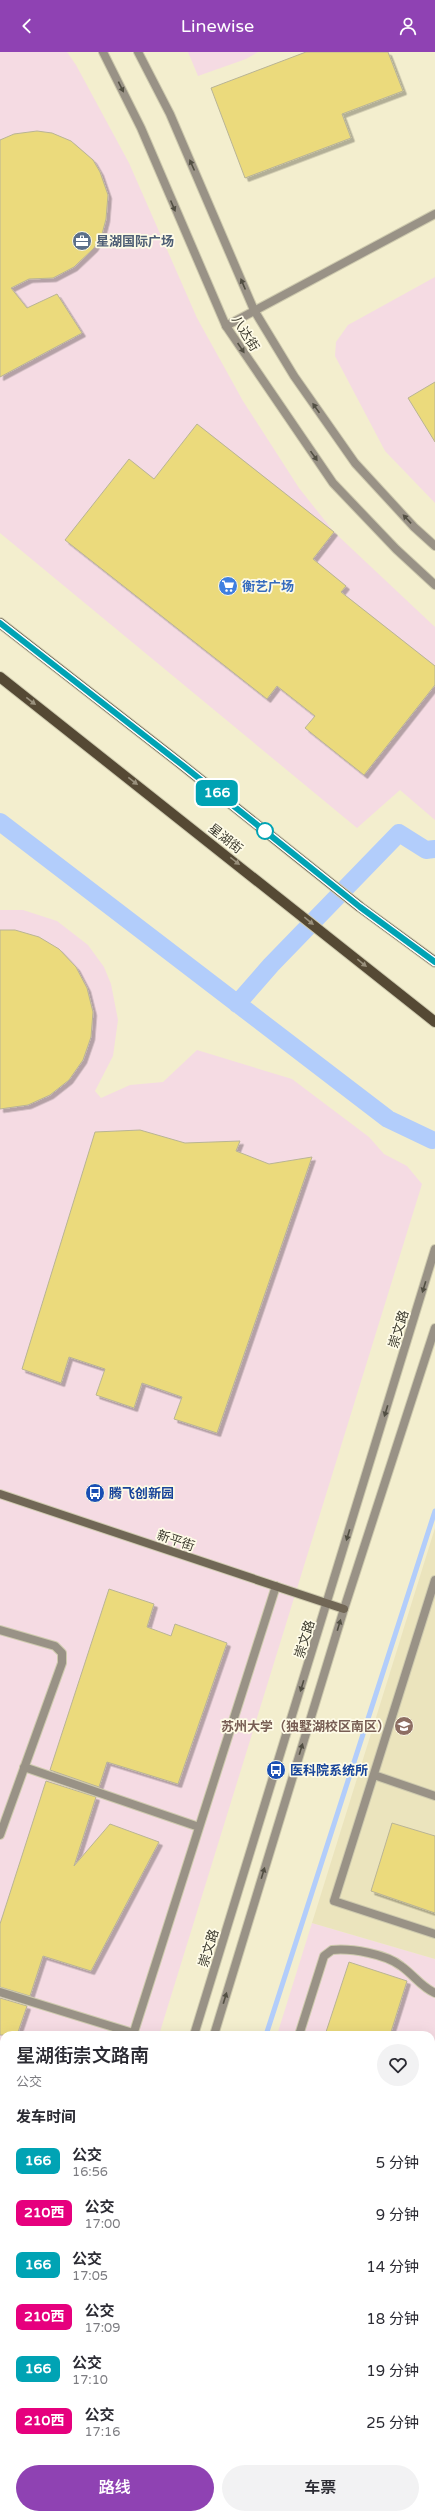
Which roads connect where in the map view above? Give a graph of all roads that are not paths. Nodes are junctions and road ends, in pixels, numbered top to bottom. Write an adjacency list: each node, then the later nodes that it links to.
1 (103, 52): 5 (street, 八达街, one-way to 5)
2 (138, 52): 4 (street, 八达街, one-way to 2)
3 (435, 214): 4 (street)
4 (254, 310): 5 (street); 6 (street, 八达街, one-way to 4)
5 (226, 326): 7 (street, 八达街, one-way to 7)
6 (435, 546)
7 (435, 584)
8 (0, 623): 10 (main road)
9 (0, 677): 11 (main road, 星湖街, one-way to 11)
10 (435, 962)
11 (435, 1022)
12 (435, 1249): 17 (street, 崇文路, one-way to 17)
13 (435, 1328): 18 (street)
14 (0, 1494): 16 (main road, 新平街)
15 (435, 1580): 21 (street)
16 (276, 1586): 17 (main road, 新平街); 23 (street)
17 (327, 1603): 18 (main road, 新平街); 30 (street, 崇文路, one-way to 30)
18 (344, 1609): 31 (street, one-way to 18)
19 (0, 1630): 20 (street)
20 (24, 1767): 23 (street); 24 (street)
21 (374, 1775): 22 (street); 25 (street)
22 (435, 1796)
23 (199, 1827): 29 (street)
24 (0, 1835)
25 (435, 1934)
26 (0, 1992): 28 (street)
27 (435, 1993): 32 (street)
28 (124, 2031)
29 (134, 2031)
30 (195, 2031)
31 (215, 2031)
32 (299, 2031)

